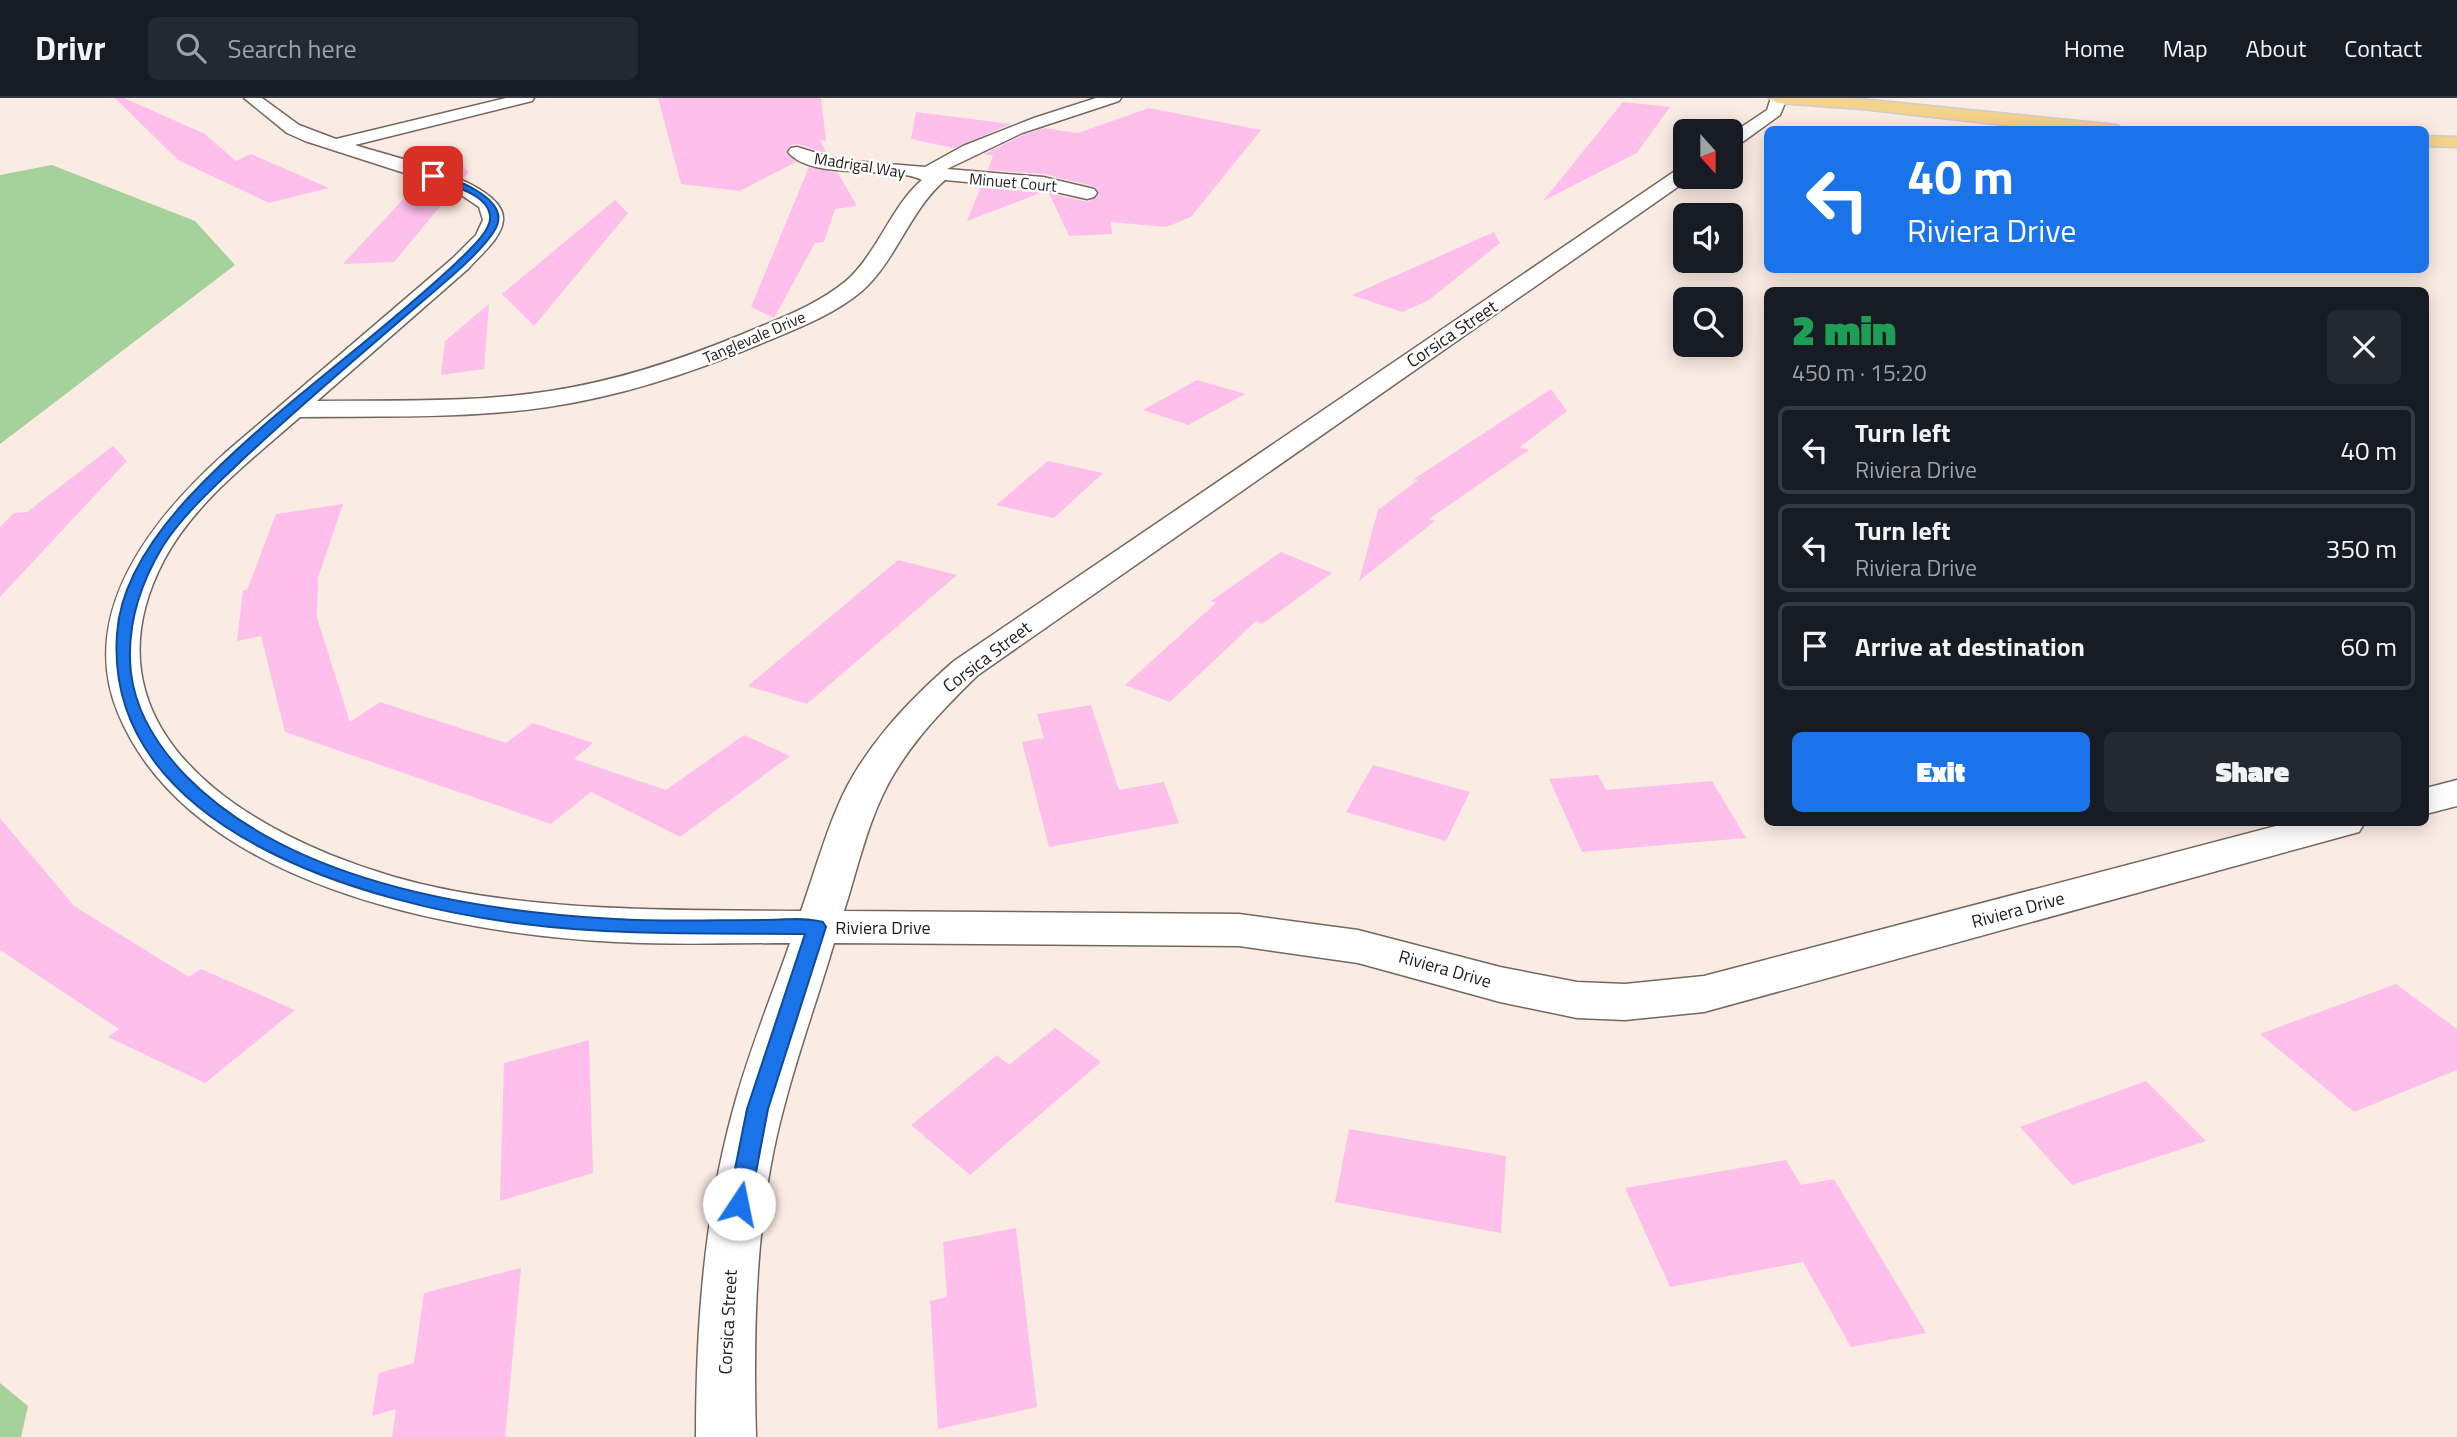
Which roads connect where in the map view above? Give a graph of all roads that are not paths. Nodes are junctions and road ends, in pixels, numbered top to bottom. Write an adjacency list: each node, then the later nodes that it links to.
1 (252, 98): 10 (street, Riviera Drive)
2 (527, 98): 10 (street)
3 (1113, 98): 12 (street, Tanglevale Drive)
4 (1778, 98): 5 (main road); 7 (street)
5 (1835, 99): 6 (main road)
6 (2061, 126)
7 (1743, 134)
8 (2429, 141): 9 (main road)
9 (2457, 142)
10 (333, 145): 15 (street, Riviera Drive)
11 (797, 152): 12 (street, Madrigal Way)
12 (932, 175): 14 (street, Minuet Court); 15 (street, Tanglevale Drive)
13 (1673, 181): 19 (street, Corsica Street)
14 (1087, 193)
15 (293, 409): 19 (street, Riviera Drive)
16 (2457, 793): 17 (street)
17 (2429, 800)
18 (2330, 826): 19 (street, Riviera Drive)
19 (817, 927): 20 (street, Corsica Street)
20 (726, 1437)

